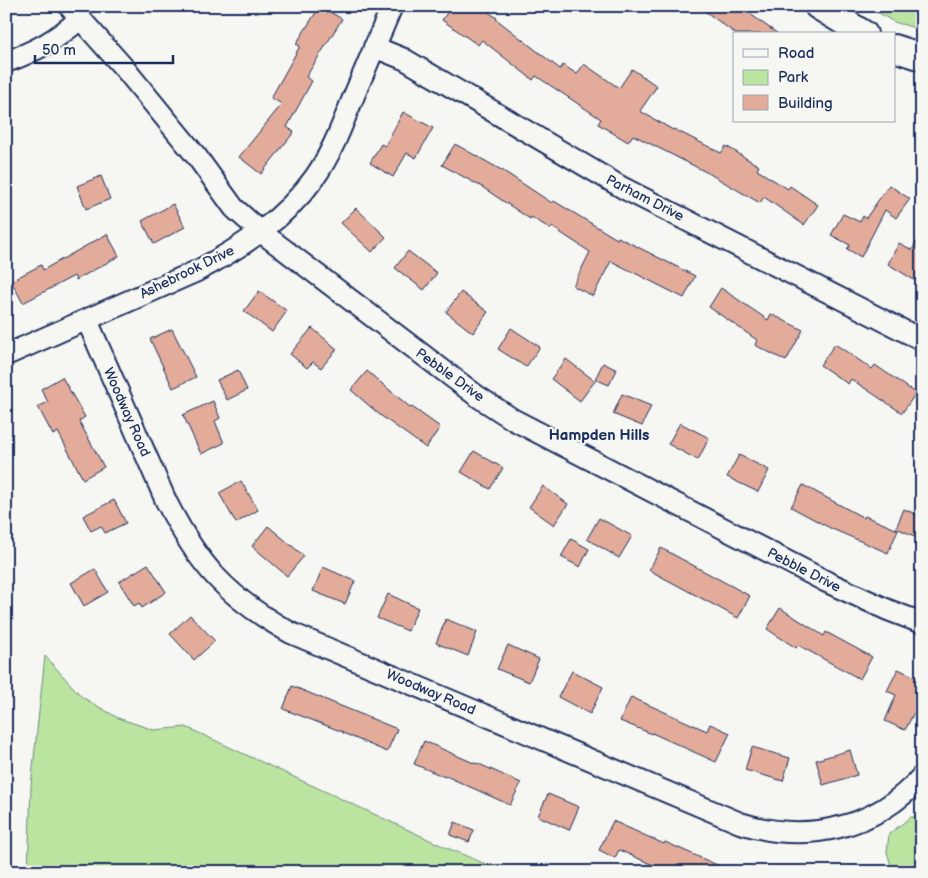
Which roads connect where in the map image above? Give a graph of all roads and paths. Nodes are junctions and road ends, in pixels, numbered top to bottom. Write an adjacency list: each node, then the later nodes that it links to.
1 (392, 6): 5 (street, Ashebrook Drive)
2 (818, 6): 4 (street)
3 (74, 13): 8 (street); 9 (street, Pebble Drive)
4 (861, 32)
5 (374, 47): 9 (street, Ashebrook Drive); 11 (street, Parham Drive)
6 (896, 49): 7 (street)
7 (922, 58)
8 (6, 62)
9 (261, 232): 10 (street, Ashebrook Drive); 13 (street, Pebble Drive)
10 (87, 320): 12 (street, Ashebrook Drive); 14 (street, Woodway Road)
11 (922, 340)
12 (6, 356)
13 (922, 623)
14 (922, 776)

